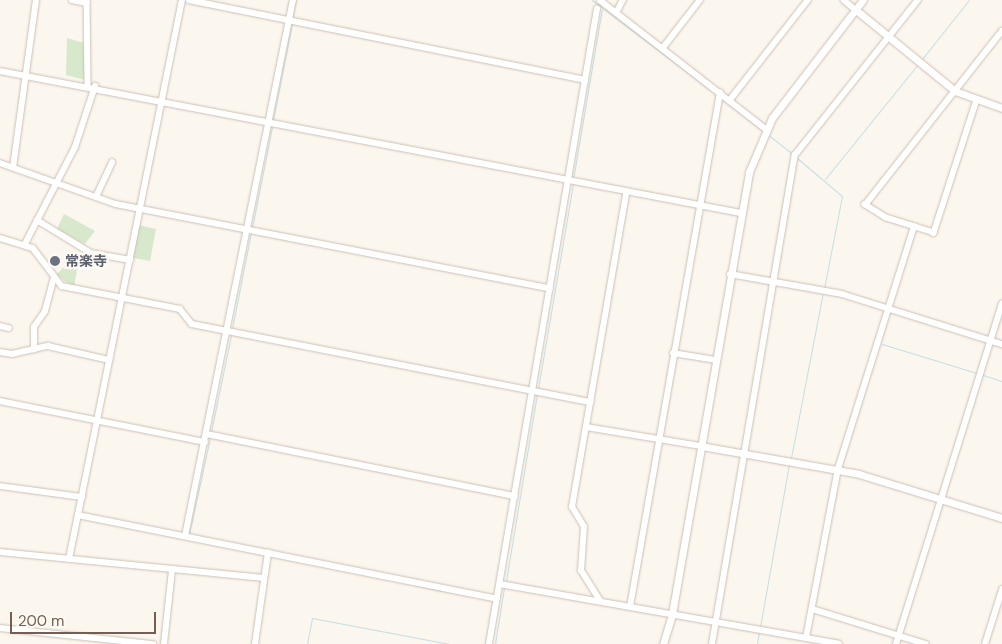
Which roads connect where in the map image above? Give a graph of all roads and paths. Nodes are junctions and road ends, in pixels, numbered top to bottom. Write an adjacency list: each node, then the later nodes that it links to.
1 (36, 0): 22 (street)
2 (72, 0): 13 (street)
3 (182, 0): 30 (street)
4 (189, 0): 17 (street)
5 (293, 0): 17 (street)
6 (600, 0): 16 (street)
7 (623, 0): 16 (street)
8 (700, 0): 20 (street)
9 (808, 0): 28 (street)
10 (844, 0): 15 (street)
11 (863, 0): 15 (street)
12 (918, 0): 19 (street)
13 (87, 2): 24 (street)
14 (596, 9): 23 (street)
15 (856, 10): 19 (street); 33 (street)
16 (616, 13): 20 (street)
17 (289, 20): 23 (street); 32 (street)
18 (1002, 31): 26 (street)
19 (889, 36): 26 (street); 52 (street)
20 (662, 49): 27 (street)
21 (0, 71): 22 (street)
22 (26, 75): 24 (street); 36 (street)
23 (585, 80): 38 (street)
24 (88, 85): 25 (street)
25 (95, 86): 30 (street); 37 (street)
26 (955, 90): 29 (street); 45 (street)
27 (720, 93): 28 (street); 41 (street)
28 (729, 100): 33 (street)
29 (977, 100): 31 (street); 45 (street)
30 (161, 102): 32 (street); 42 (street)
31 (1002, 108)
32 (268, 123): 38 (street); 46 (street)
33 (766, 129): 43 (street)
34 (0, 163): 36 (street)
35 (112, 163): 40 (street)
36 (13, 168): 37 (street)
37 (57, 182): 40 (street); 44 (street)
38 (568, 183): 39 (street); 53 (street)
39 (626, 193): 41 (street); 69 (street)
40 (96, 197): 42 (street)
41 (698, 205): 43 (street); 64 (street)
42 (140, 206): 46 (street); 49 (street)
43 (741, 213): 50 (street)
44 (38, 220): 48 (street); 49 (street)
45 (914, 227): 56 (street)
46 (248, 228): 53 (street); 59 (street)
47 (0, 238): 48 (street)
48 (25, 244): 51 (street)
49 (130, 260): 54 (street)
50 (730, 274): 52 (street); 66 (street)
51 (54, 278): 54 (street); 62 (street)
52 (772, 282): 56 (street); 76 (street)
53 (550, 288): 67 (street)
54 (122, 298): 59 (street); 65 (street)
55 (1002, 304): 60 (street)
56 (889, 309): 60 (street); 77 (street)
57 (0, 326): 58 (street)
58 (9, 328)
59 (227, 331): 67 (street); 72 (street)
60 (991, 340): 61 (street); 81 (street)
61 (1002, 344)
62 (34, 350): 63 (street); 65 (street)
63 (0, 352)
64 (673, 352): 66 (street); 73 (street)
65 (109, 360): 70 (street)
66 (716, 360): 75 (street)
67 (532, 392): 69 (street); 79 (street)
68 (0, 401): 70 (street)
69 (590, 402): 71 (street)
70 (97, 420): 74 (street); 80 (street)
71 (586, 427): 73 (street); 93 (street)
72 (207, 434): 74 (street); 79 (street)
73 (659, 439): 75 (street); 94 (street)
74 (205, 442): 84 (street)
75 (701, 446): 76 (street); 96 (street)
76 (743, 453): 77 (street); 97 (street)
77 (838, 469): 81 (street); 95 (street)
78 (0, 486): 80 (street)
79 (515, 496): 90 (street)
80 (82, 497): 82 (street)
81 (940, 499): 83 (street); 99 (street)
82 (78, 515): 84 (street); 87 (street)
83 (1002, 518)
84 (185, 536): 86 (street)
85 (0, 552): 87 (street)
86 (268, 553): 89 (street); 92 (street)
87 (69, 559): 88 (street)
88 (172, 570): 89 (street); 102 (street)
89 (264, 578): 103 (street)
90 (500, 584): 92 (street); 93 (street)
91 (1002, 590): 110 (street)
92 (497, 599): 104 (street)
93 (600, 602): 94 (street)
94 (630, 606): 96 (street)
95 (812, 609): 99 (street); 100 (street)
96 (672, 614): 97 (street); 105 (street)
97 (716, 622): 100 (street); 106 (street)
98 (0, 628): 101 (street)
99 (898, 635): 108 (street); 109 (street)
100 (807, 640): 107 (street)
101 (153, 644)
102 (164, 644)
103 (255, 644)
104 (490, 644)
105 (663, 644)
106 (712, 644)
107 (839, 644)
108 (896, 644)
109 (926, 644)
110 (985, 644)

